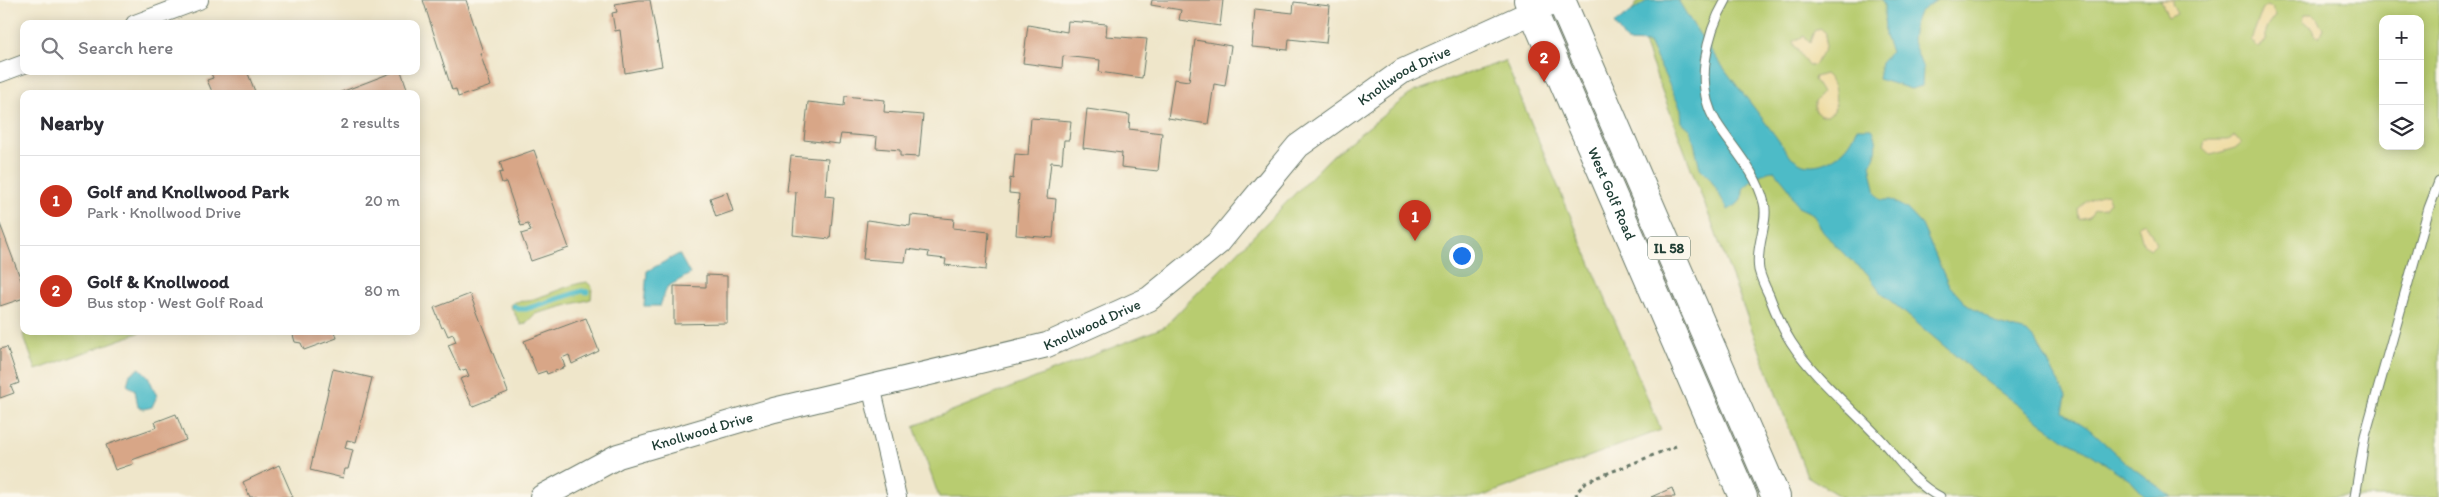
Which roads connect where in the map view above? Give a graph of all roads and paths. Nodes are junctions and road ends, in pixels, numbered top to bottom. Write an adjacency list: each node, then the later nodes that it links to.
1 (199, 0): 5 (street)
2 (1560, 0): 4 (street, Knollwood Drive); 15 (main road, West Golf Road / IL 58)
3 (1725, 1): 16 (lane)
4 (1531, 6): 9 (street, Knollwood Drive); 14 (main road, West Golf Road / IL 58)
5 (146, 20)
6 (20, 66): 7 (street)
7 (0, 73)
8 (2439, 182): 17 (lane)
9 (871, 386): 11 (street, Knollwood Drive); 12 (street)
10 (1676, 446): 13 (path)
11 (542, 497)
12 (897, 497)
13 (1577, 497)
14 (1743, 497)
15 (1776, 497)
16 (1940, 497)
17 (2354, 497)

